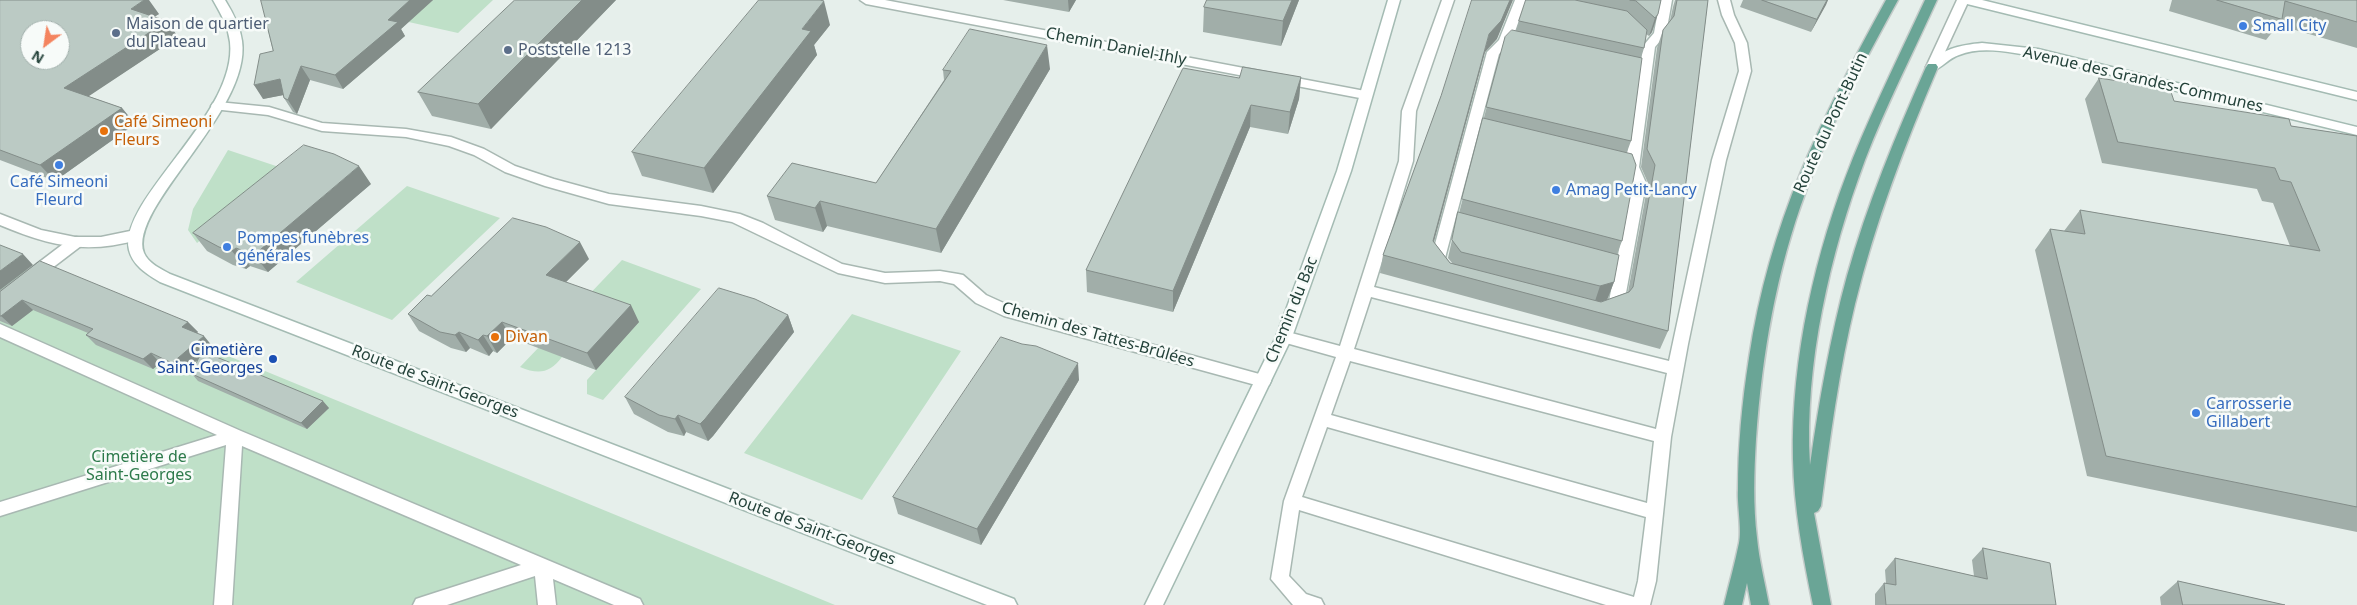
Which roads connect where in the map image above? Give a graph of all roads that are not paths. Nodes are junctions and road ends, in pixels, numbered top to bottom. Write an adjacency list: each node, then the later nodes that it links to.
1 (219, 0): 18 (street)
2 (866, 0): 16 (street, Chemin Daniel-Ihly)
3 (1394, 0): 16 (street, Chemin du Bac)
4 (1448, 0): 28 (street)
5 (1724, 0): 34 (street)
6 (1892, 0): 43 (main road, Route du Pont-Butin)
7 (1931, 0): 42 (main road)
8 (1965, 0): 15 (street); 17 (street)
9 (1665, 3): 14 (street)
10 (1558, 9): 12 (street)
11 (1639, 36): 14 (street)
12 (1505, 42): 13 (street); 19 (street)
13 (1524, 46)
14 (1649, 46): 30 (street)
15 (1932, 67): 20 (street, Avenue des Grandes-Communes); 42 (main road)
16 (1365, 95): 32 (street, Chemin du Bac)
17 (2357, 96)
18 (218, 106): 25 (street); 35 (street, Chemin des Tattes-Brûlées)
19 (1472, 128): 21 (street); 23 (street)
20 (2357, 131)
21 (1490, 132)
22 (0, 219): 26 (street)
23 (1448, 221): 24 (street); 27 (street)
24 (1467, 226)
25 (135, 235): 26 (street); 49 (street, Route de Saint-Georges)
26 (76, 242): 29 (street)
27 (1461, 278)
28 (1366, 290): 33 (street); 34 (street)
29 (0, 300)
30 (1586, 310)
31 (0, 330): 37 (street)
32 (1284, 337): 33 (street); 35 (street, Chemin du Bac)
33 (1345, 354): 36 (street); 38 (street)
34 (1676, 369): 38 (street)
35 (1263, 381): 50 (street, Chemin du Bac)
36 (1321, 420): 39 (street); 41 (street)
37 (235, 436): 40 (street); 44 (street); 45 (street)
38 (1663, 437): 41 (street)
39 (1292, 501): 51 (street); 52 (street)
40 (0, 509)
41 (1655, 512): 53 (street)
42 (1808, 530): 56 (main road)
43 (1748, 539): 54 (main road); 55 (main road, Route du Pont-Butin)
44 (542, 566): 46 (street); 47 (street); 48 (street)
45 (223, 605)
46 (422, 605)
47 (547, 605)
48 (634, 605)
49 (1008, 605)
50 (1154, 605)
51 (1315, 605)
52 (1633, 605)
53 (1641, 605)
54 (1733, 605)
55 (1760, 605)
56 (1822, 605)

